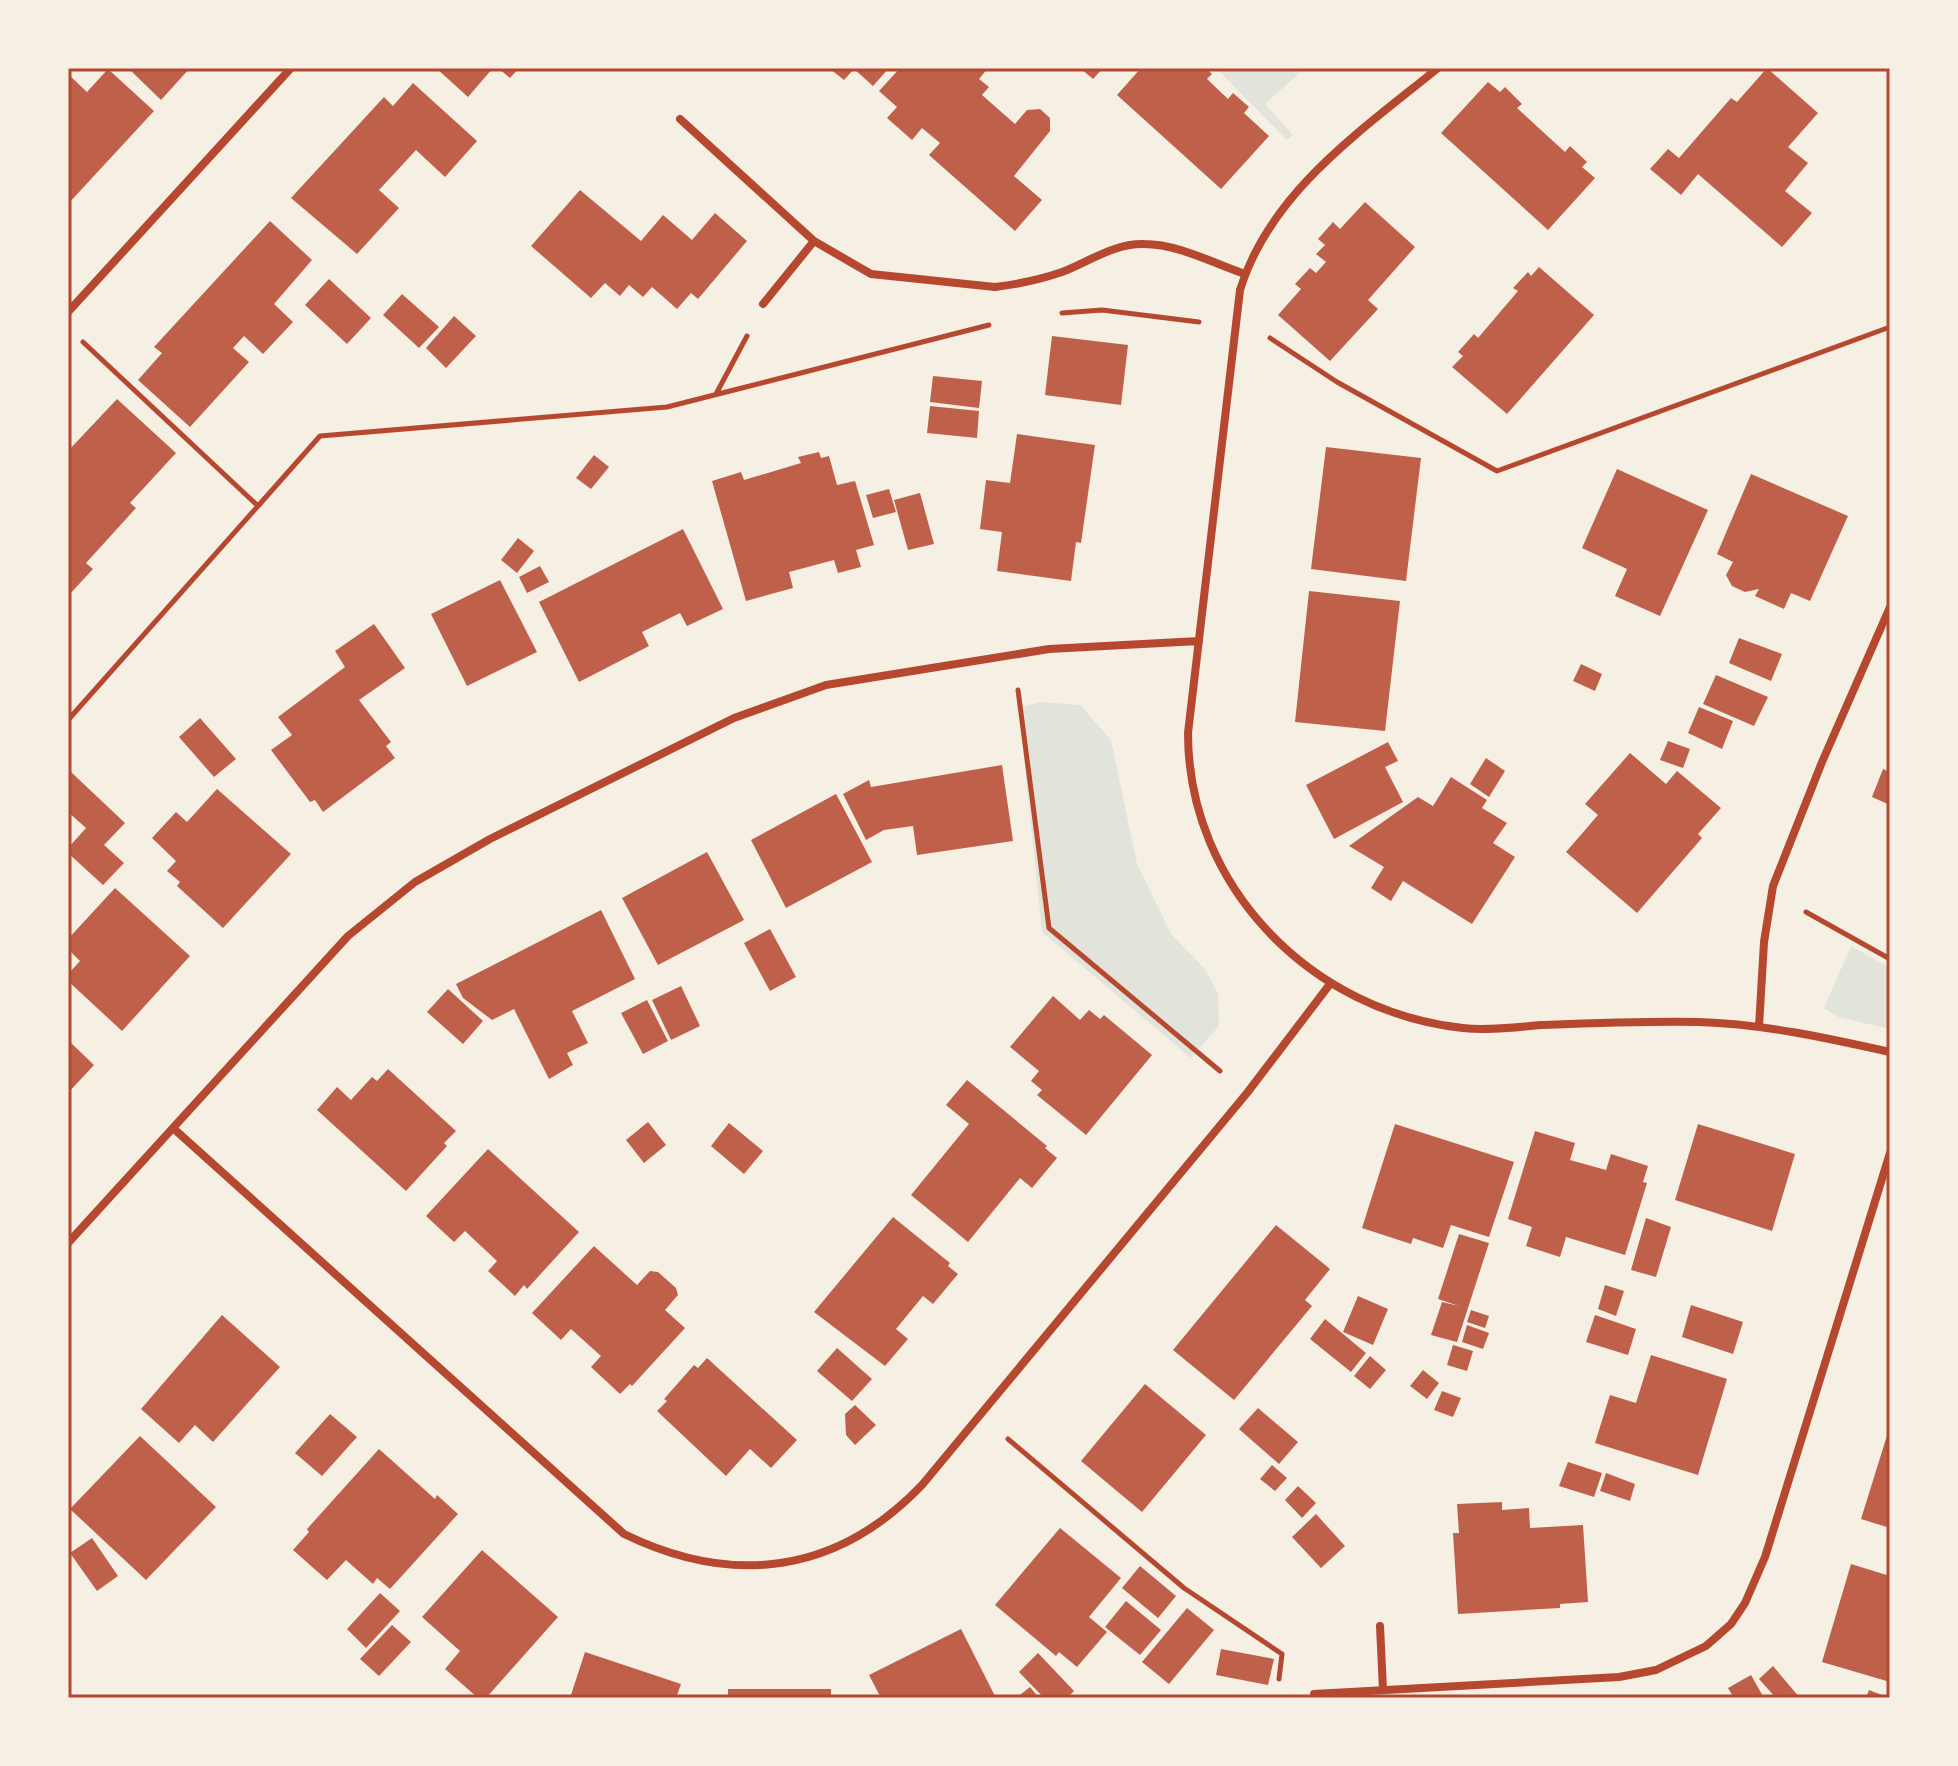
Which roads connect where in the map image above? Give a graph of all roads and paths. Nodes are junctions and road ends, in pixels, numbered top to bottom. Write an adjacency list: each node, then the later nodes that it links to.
1 (291, 68): 7 (street)
2 (1438, 68): 5 (street)
3 (680, 119): 4 (street)
4 (814, 241): 5 (street); 6 (street)
5 (1245, 274): 10 (street)
6 (763, 304): 13 (path)
7 (68, 312)
8 (1059, 314): 10 (path)
9 (1000, 323): 13 (path)
10 (1234, 327): 11 (path); 16 (street)
11 (1890, 327)
12 (79, 338): 14 (path)
13 (715, 395): 14 (path)
14 (258, 506): 18 (path)
15 (1890, 607): 19 (street)
16 (1199, 641): 17 (street); 21 (street)
17 (1013, 654): 24 (path); 25 (street)
18 (68, 720)
19 (1770, 906): 20 (path); 22 (street)
20 (1890, 959)
21 (1330, 984): 22 (street); 24 (street)
22 (1759, 1027): 23 (street)
23 (1890, 1052)
24 (1247, 1093): 28 (street)
25 (173, 1128): 27 (street); 28 (street)
26 (1890, 1153): 30 (street)
27 (68, 1243)
28 (979, 1415): 31 (path)
29 (1380, 1626): 30 (street)
30 (1383, 1690): 31 (street)
31 (1314, 1694)

